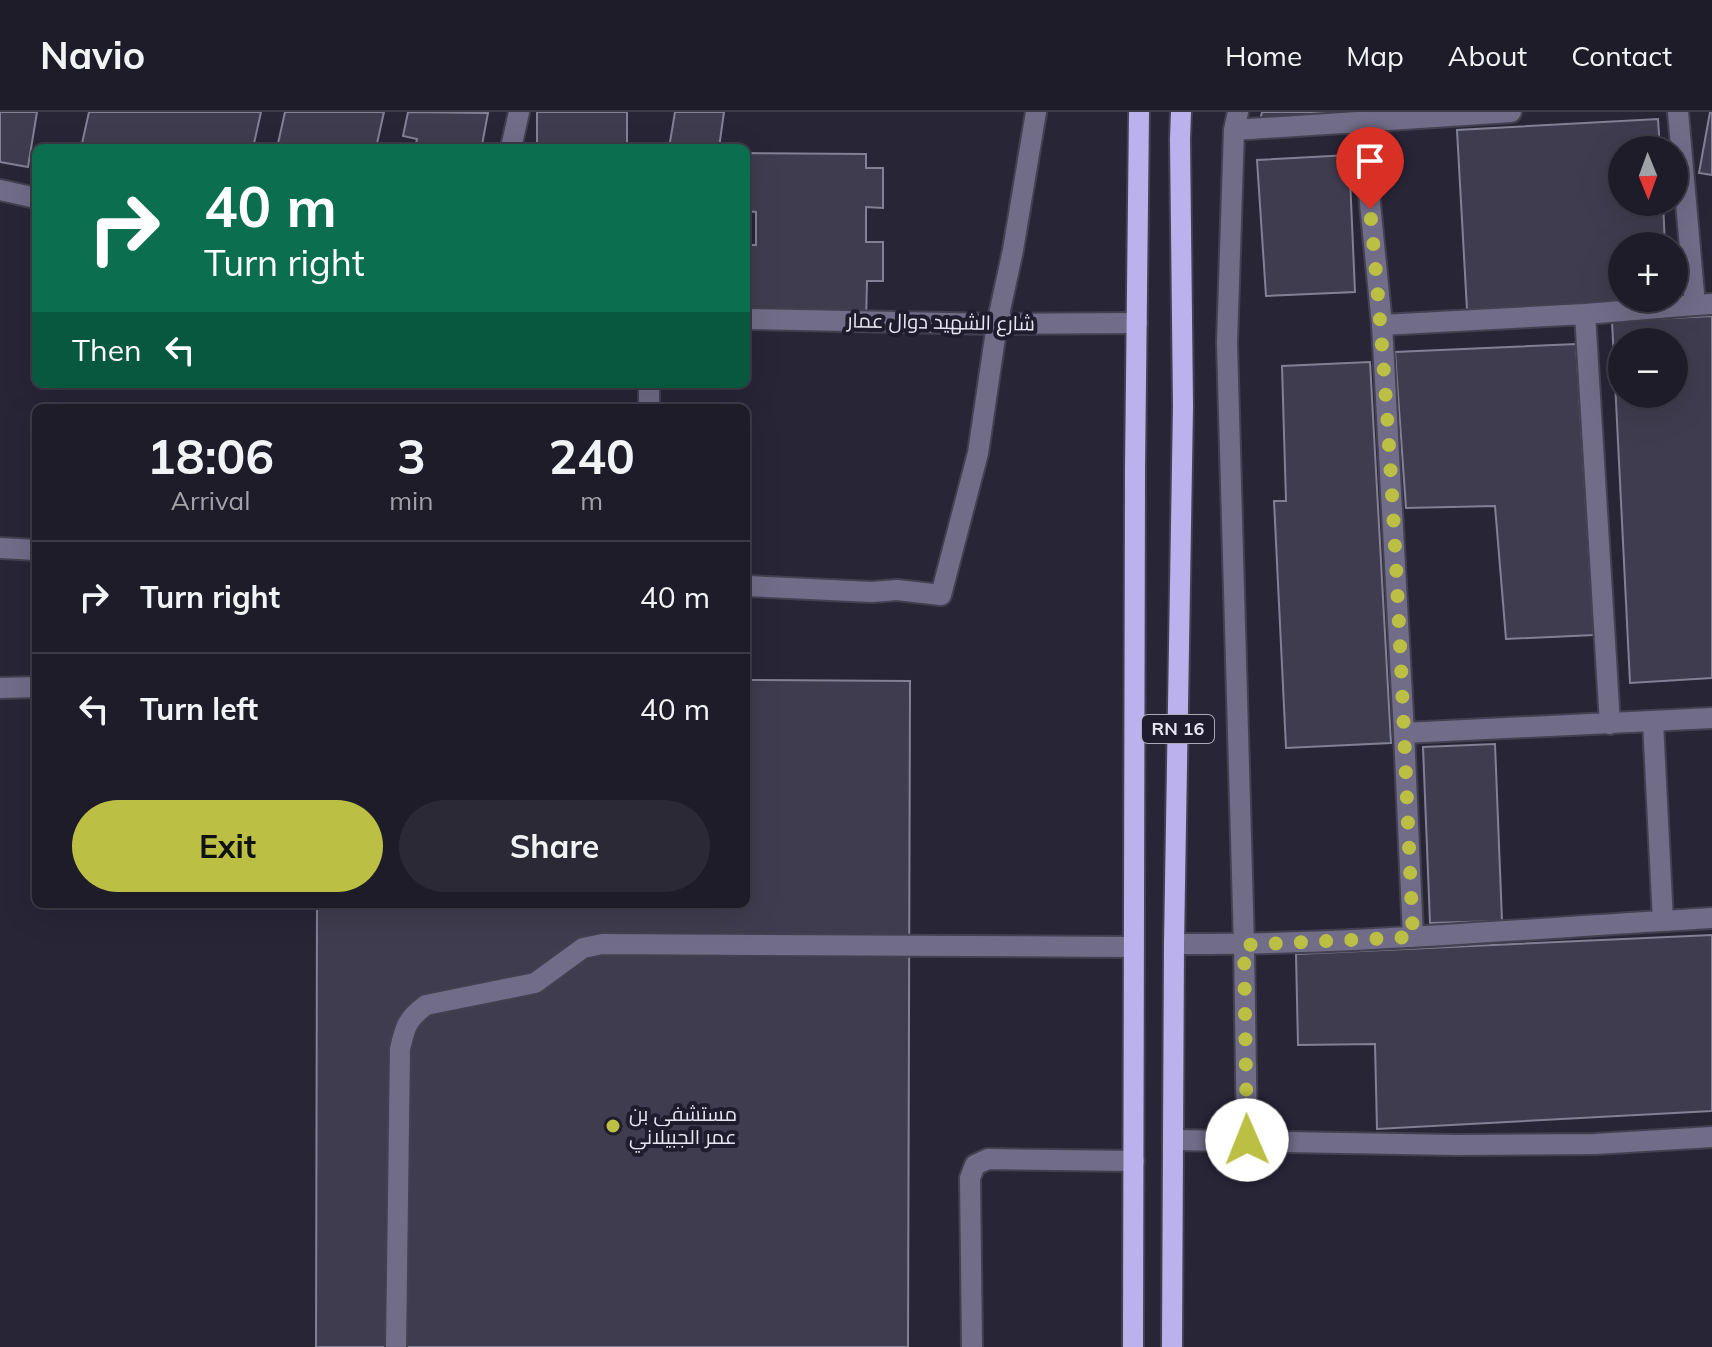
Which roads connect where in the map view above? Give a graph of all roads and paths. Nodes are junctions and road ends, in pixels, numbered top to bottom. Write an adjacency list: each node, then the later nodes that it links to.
1 (519, 112): 9 (street)
2 (1036, 112): 16 (street)
3 (1139, 112): 15 (main road, RN 16)
4 (1181, 112): 30 (main road, RN 16)
5 (1511, 112): 8 (street)
6 (1678, 112): 12 (street)
7 (1236, 121): 8 (street); 31 (street)
8 (1362, 122): 17 (street)
9 (512, 144)
10 (0, 190): 11 (street)
11 (32, 197)
12 (1703, 304): 13 (street)
13 (1585, 314): 17 (street); 25 (street)
14 (750, 319): 16 (street, شارع الشهيد دوال عمار)
15 (1137, 323): 16 (street, شارع الشهيد دوال عمار); 32 (main road, RN 16)
16 (997, 324): 20 (street)
17 (1382, 325): 26 (street)
18 (0, 548): 19 (street)
19 (32, 550)
20 (750, 586)
21 (32, 687): 22 (street)
22 (0, 688)
23 (1712, 718): 24 (street)
24 (1653, 722): 25 (street); 28 (street)
25 (1610, 724): 26 (street)
26 (1404, 733): 29 (street)
27 (1712, 918): 28 (street)
28 (1663, 921): 29 (street)
29 (1413, 937): 31 (street)
30 (1174, 944): 31 (street); 34 (main road, RN 16)
31 (1244, 945): 35 (street)
32 (1134, 947): 36 (main road, RN 16); 37 (street)
33 (1712, 1137): 35 (street)
34 (1174, 1140): 35 (street); 40 (main road, RN 16)
35 (1247, 1140)
36 (1134, 1161): 38 (street); 39 (main road, RN 16)
37 (396, 1347)
38 (972, 1347)
39 (1133, 1347)
40 (1172, 1347)

